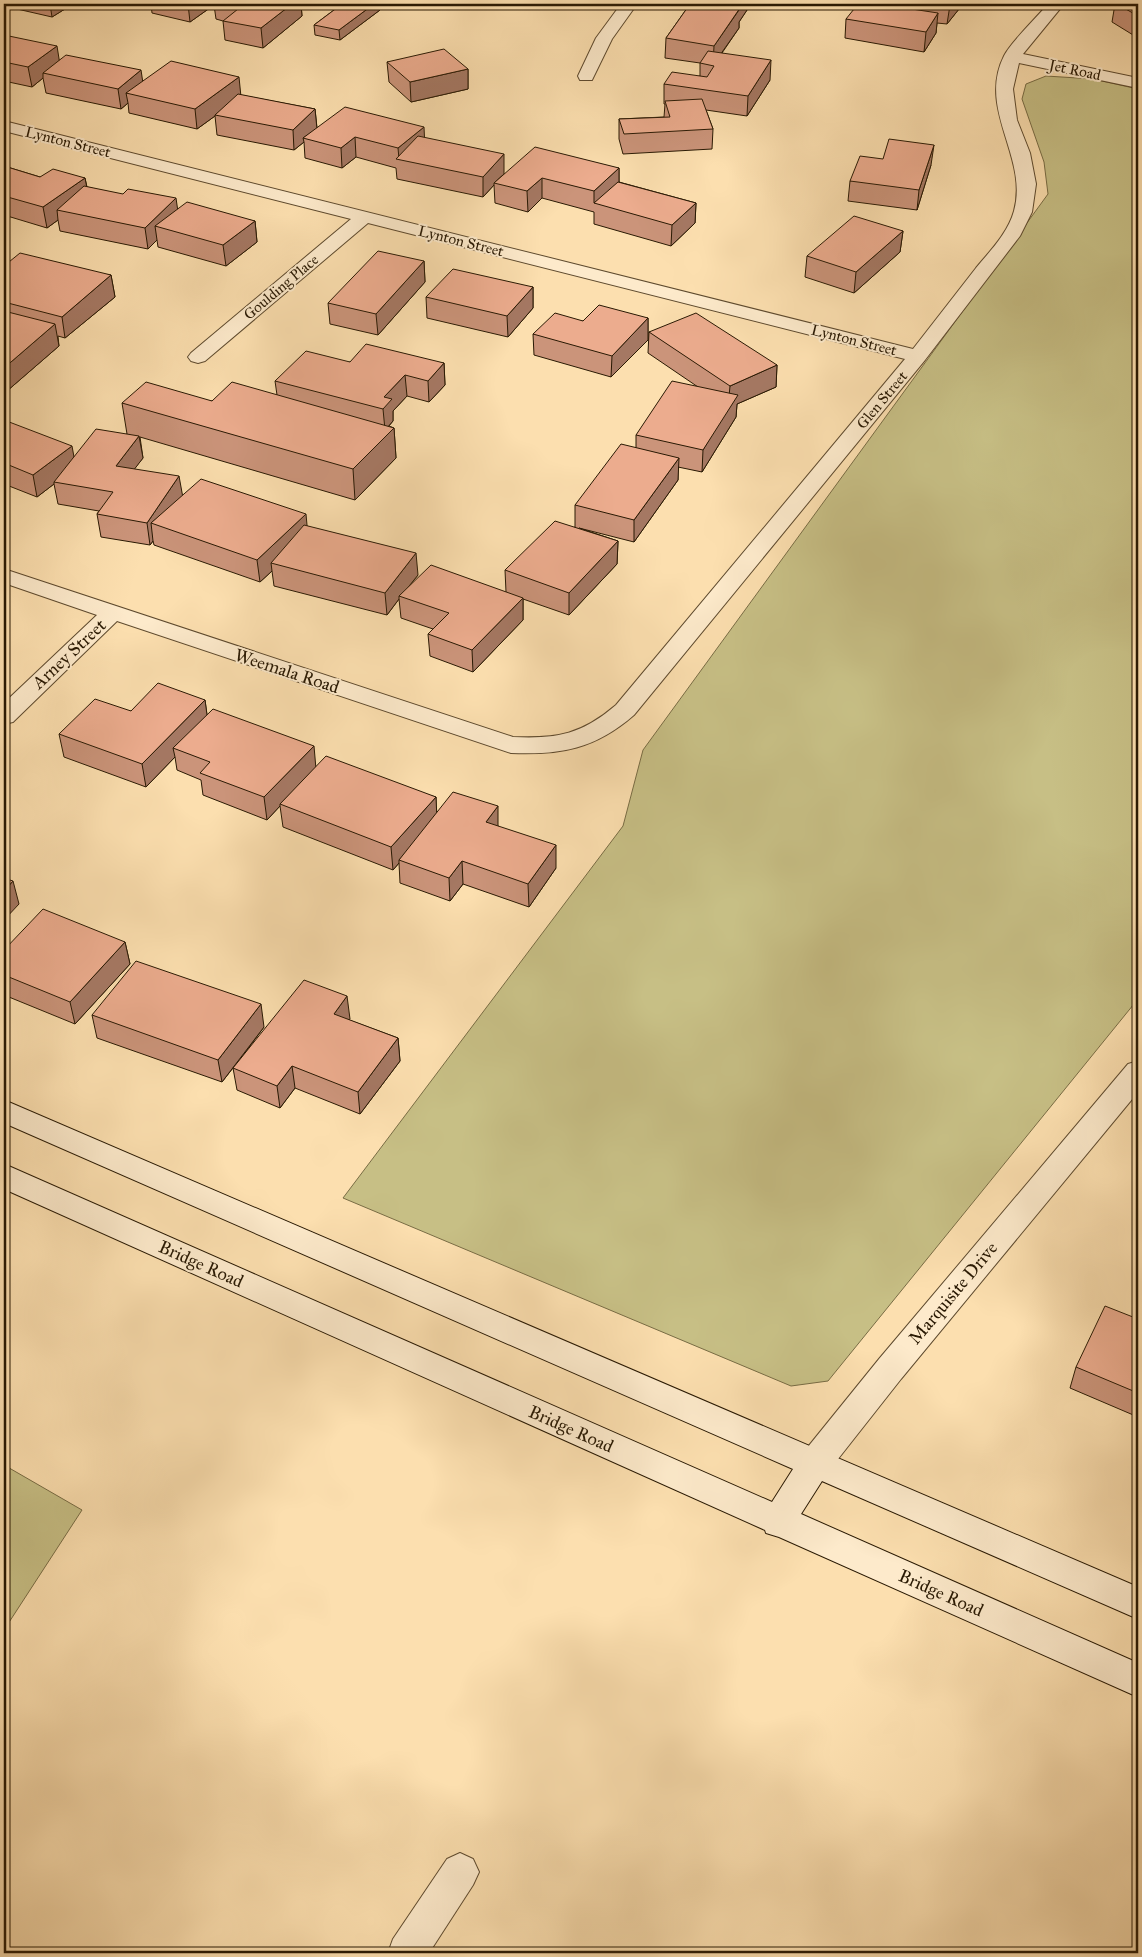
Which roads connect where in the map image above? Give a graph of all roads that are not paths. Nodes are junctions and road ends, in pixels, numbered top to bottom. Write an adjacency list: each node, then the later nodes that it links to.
1 (629, 4): 4 (street)
2 (1056, 4): 3 (street, Glen Street)
3 (1012, 57): 5 (street, Jet Road); 8 (street, Glen Street)
4 (586, 76)
5 (1138, 83)
6 (4, 126): 7 (street, Lynton Street)
7 (364, 217): 8 (street, Lynton Street); 9 (street, Goulding Place)
8 (918, 356): 13 (street, Glen Street)
9 (198, 357)
10 (4, 576): 11 (street, Weemala Road)
11 (112, 614): 12 (street, Arney Street); 13 (street, Weemala Road)
12 (4, 716)
13 (574, 742)
14 (1138, 1072): 17 (street, Marquisite Drive)
15 (4, 1111): 17 (street)
16 (4, 1176): 18 (street, Bridge Road)
17 (815, 1463): 18 (street, Marquisite Drive); 19 (street)
18 (778, 1522): 20 (street, Bridge Road)
19 (1138, 1603)
20 (1138, 1680)
21 (460, 1872): 22 (street)
22 (408, 1953)

